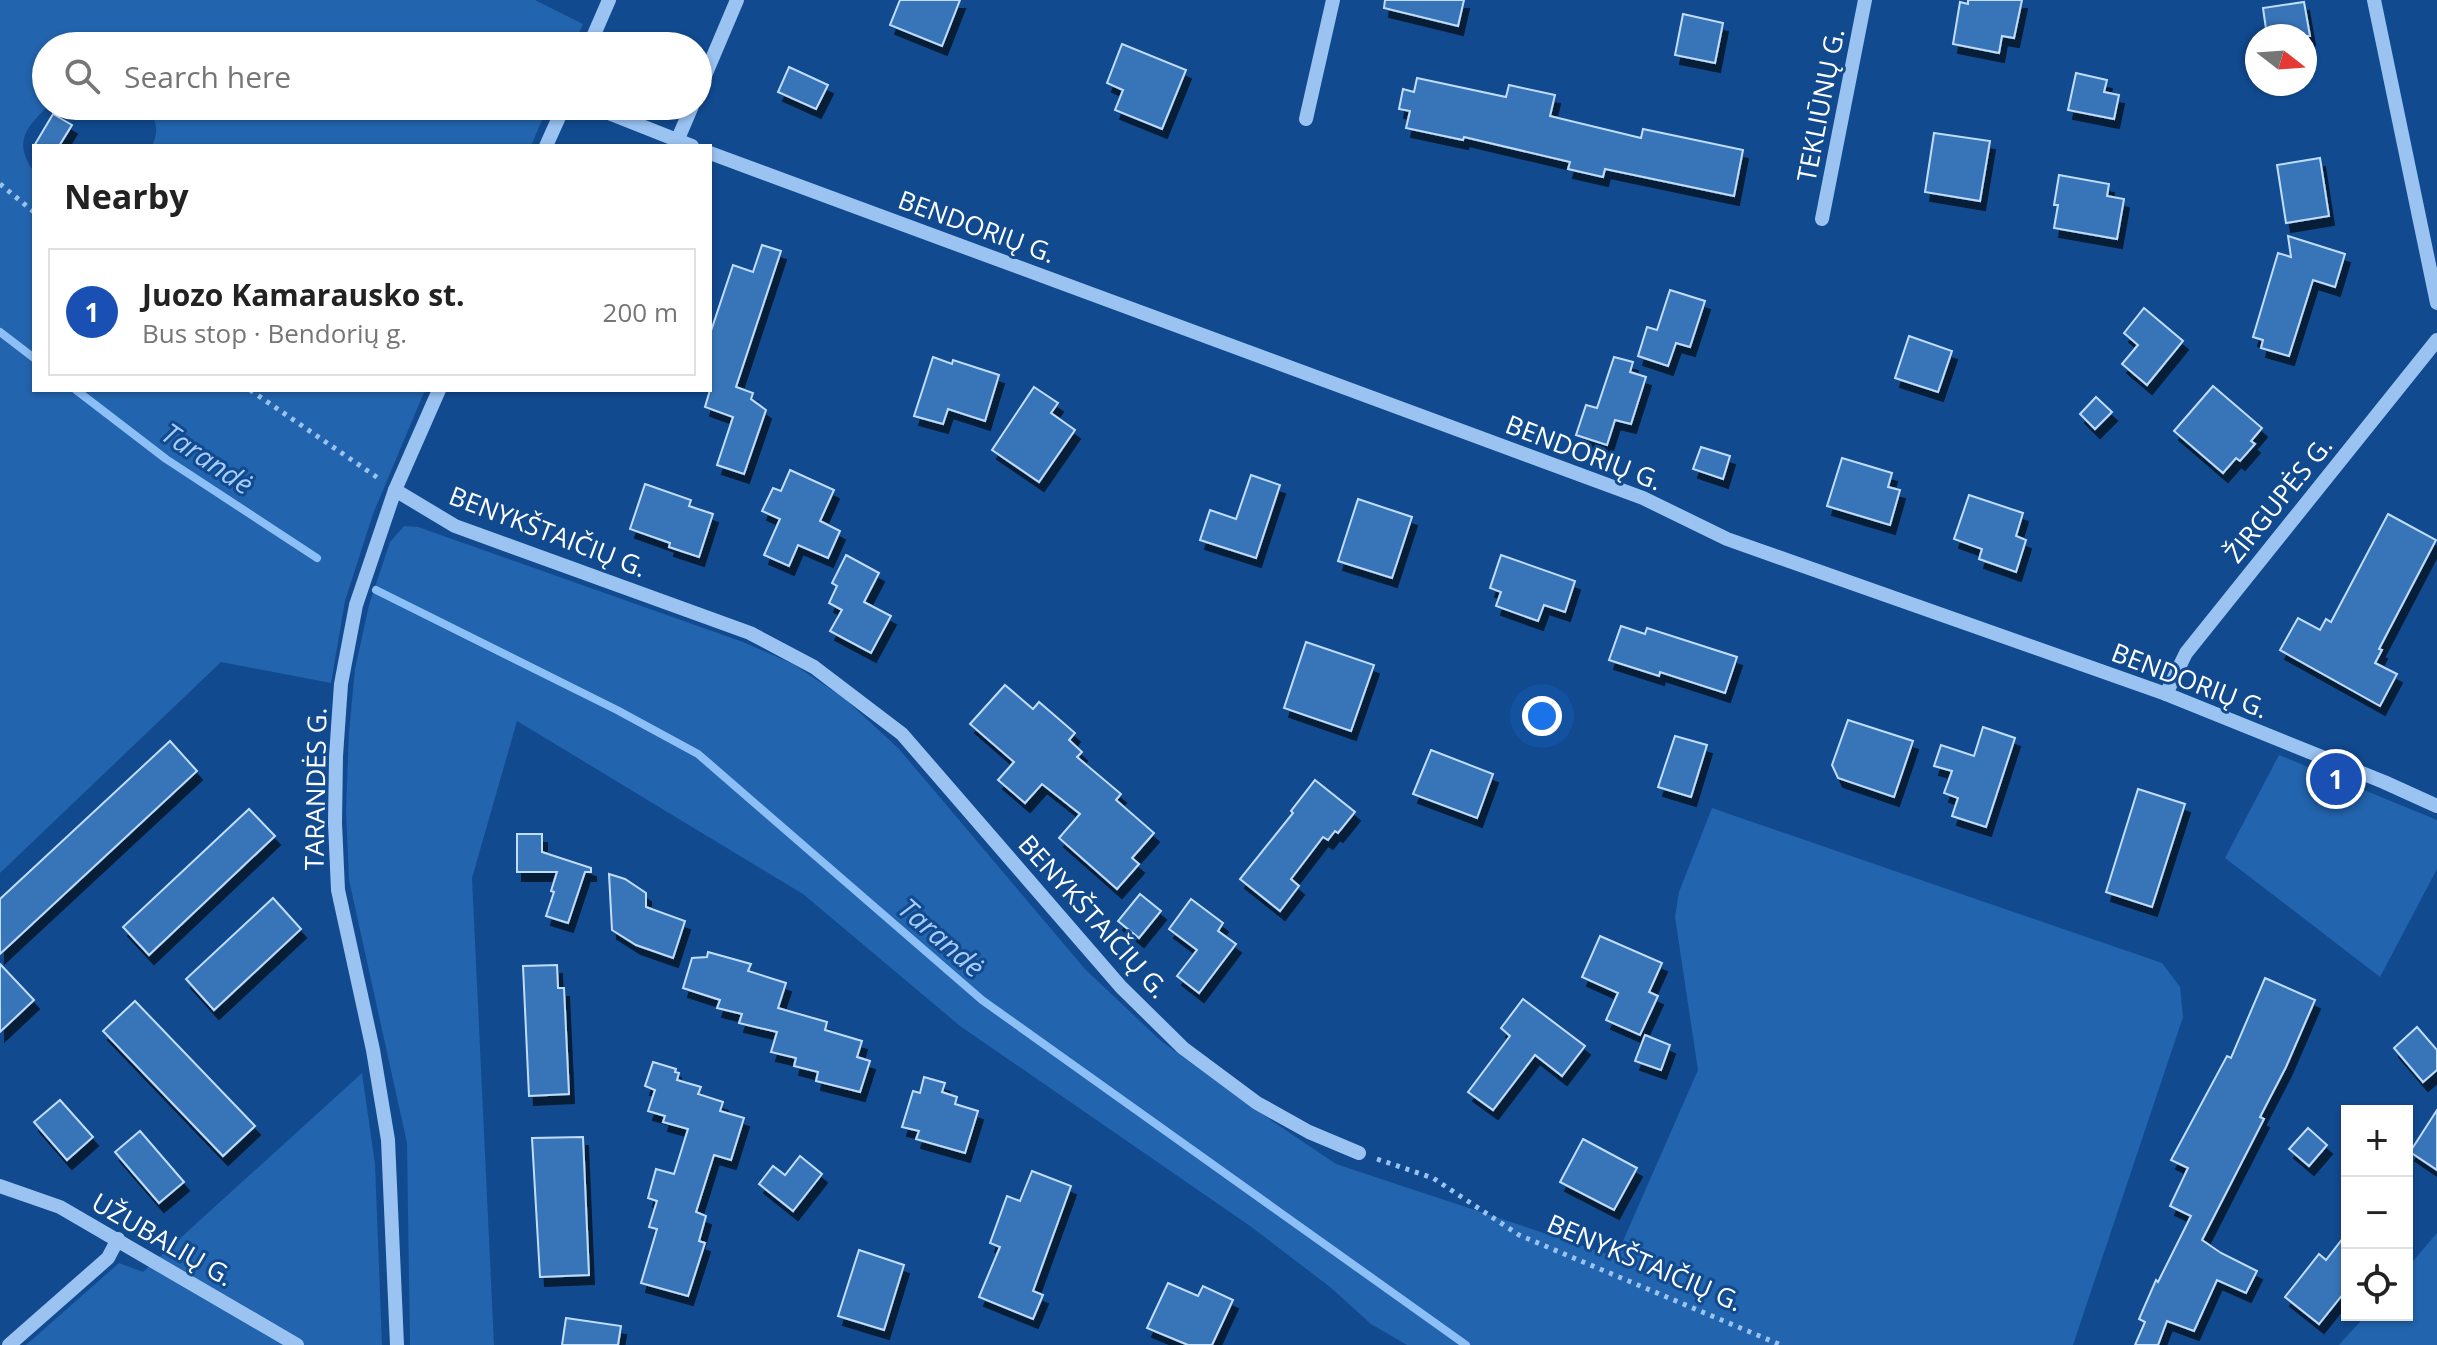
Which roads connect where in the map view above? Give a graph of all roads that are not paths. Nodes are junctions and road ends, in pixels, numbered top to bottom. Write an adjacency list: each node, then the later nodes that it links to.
1 (609, 0): 6 (street)
2 (737, 0): 7 (street)
3 (1333, 0): 8 (street)
4 (1865, 0): 15 (street, TEKLIŪNŲ G.)
5 (2374, 0): 16 (street)
6 (595, 32)
7 (712, 59)
8 (1306, 119)
9 (558, 120): 13 (street)
10 (626, 120): 12 (street)
11 (689, 120): 12 (street)
12 (684, 143)
13 (547, 144)
14 (712, 154): 20 (street, BENDORIŲ G.)
15 (1822, 219)
16 (2437, 303)
17 (2437, 340): 20 (street, ŽIRGUPĖS G.)
18 (438, 392): 19 (street, TARANDĖS G.)
19 (395, 490): 22 (street, BENYKŠTAIČIŲ G.); 27 (street, TARANDĖS G.)
20 (2166, 694): 21 (street, BENDORIŲ G.)
21 (2437, 806)
22 (1359, 1153)
23 (0, 1186): 24 (street, UŽUBALIŲ G.)
24 (118, 1239): 25 (street); 26 (street, UŽUBALIŲ G.)
25 (9, 1345)
26 (297, 1345)
27 (397, 1345)

